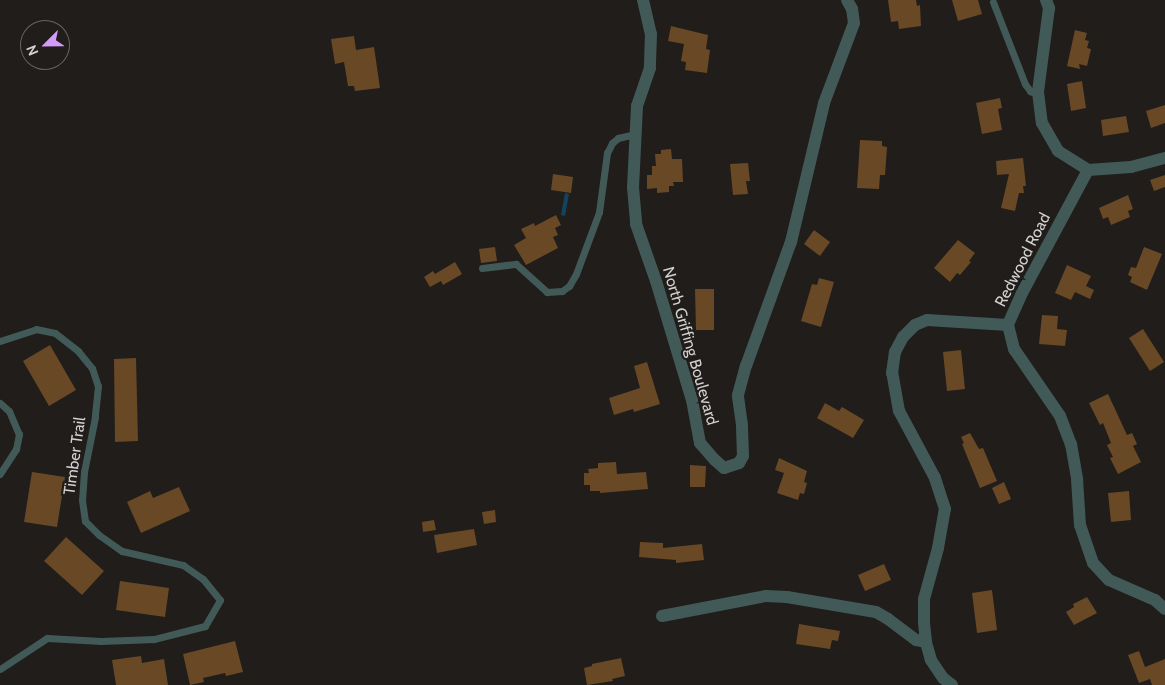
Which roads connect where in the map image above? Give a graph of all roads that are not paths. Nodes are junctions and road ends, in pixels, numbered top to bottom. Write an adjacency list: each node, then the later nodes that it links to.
1 (643, 0): 6 (street, North Griffing Boulevard)
2 (847, 0): 6 (street, North Griffing Boulevard)
3 (1046, 0): 5 (street)
4 (993, 2): 5 (lane)
5 (1038, 94): 8 (street)
6 (636, 134): 9 (lane)
7 (1165, 158): 8 (street)
8 (1088, 170): 10 (street, Redwood Road)
9 (482, 268)
10 (1008, 325): 14 (street, Redwood Road); 16 (street)
11 (0, 341): 17 (lane, Timber Trail)
12 (0, 403): 13 (lane)
13 (0, 474)
14 (1165, 609)
15 (662, 616): 16 (street)
16 (926, 642): 18 (street)
17 (1, 668)
18 (952, 685)

